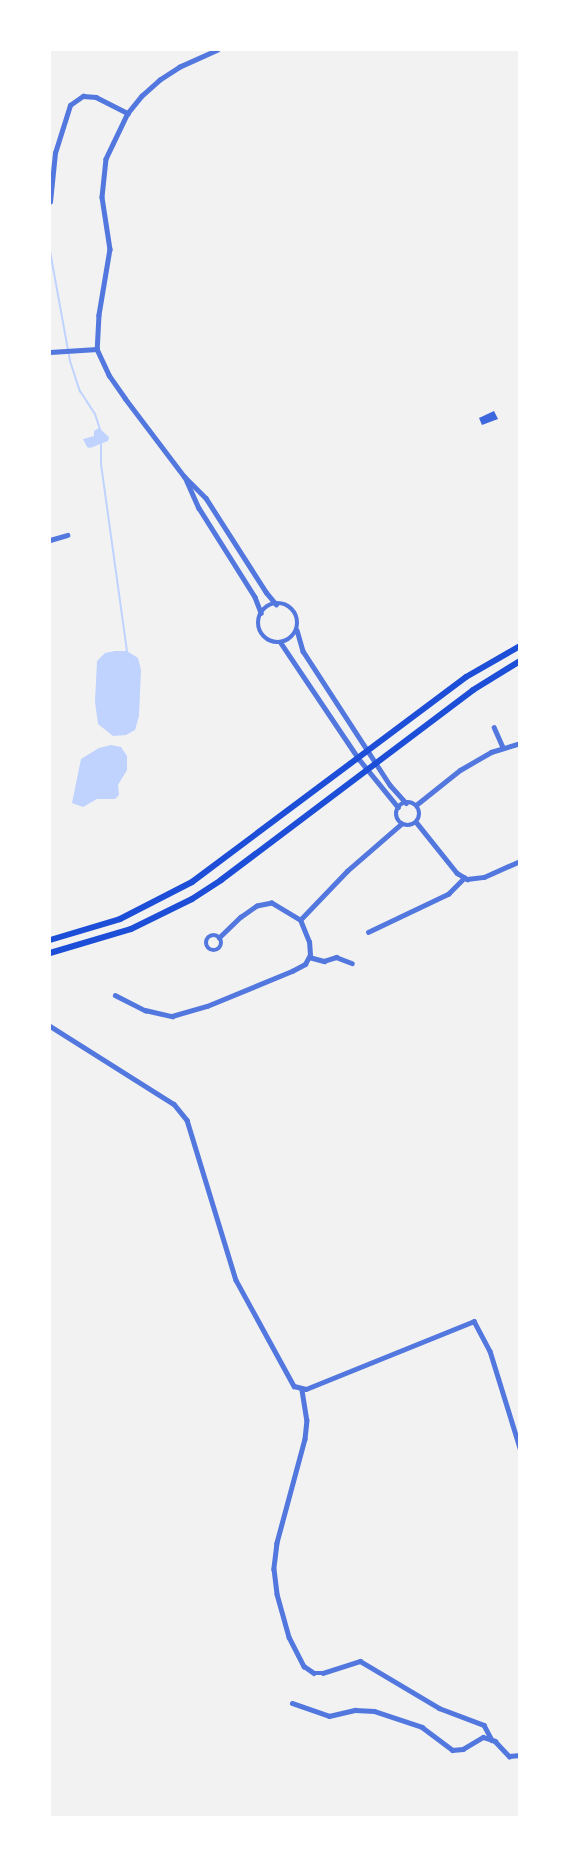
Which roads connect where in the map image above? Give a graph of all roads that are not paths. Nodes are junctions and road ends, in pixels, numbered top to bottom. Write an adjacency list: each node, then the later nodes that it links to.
1 (218, 50): 2 (street)
2 (128, 113): 3 (street); 4 (street)
3 (50, 202)
4 (97, 349): 5 (street); 6 (street)
5 (50, 352)
6 (184, 476): 7 (street); 8 (street)
7 (206, 498): 8 (street); 10 (street)
8 (197, 504): 12 (street)
9 (67, 535): 11 (street)
10 (233, 538): 12 (street); 13 (street)
11 (50, 540)
12 (222, 545): 14 (street)
13 (276, 604): 14 (street); 15 (street)
14 (261, 613): 16 (street)
15 (297, 630): 16 (street); 22 (street)
16 (281, 643): 23 (street)
17 (519, 646): 22 (main road)
18 (519, 661): 24 (main road)
19 (494, 727): 21 (street)
20 (519, 743): 21 (street)
21 (503, 747): 27 (street)
22 (368, 751): 23 (main road); 24 (street)
23 (359, 759): 25 (street); 36 (main road)
24 (375, 763): 25 (main road); 26 (street)
25 (368, 769): 28 (street); 37 (main road)
26 (406, 803): 27 (street); 28 (street)
27 (416, 805): 29 (street)
28 (398, 807): 30 (street)
29 (417, 823): 30 (street); 32 (street)
30 (401, 824): 33 (street)
31 (519, 861): 32 (street)
32 (464, 878): 34 (street)
33 (300, 920): 35 (street); 38 (street)
34 (368, 932)
35 (219, 938)
36 (50, 940)
37 (50, 953)
38 (309, 957): 39 (street); 40 (street)
39 (352, 963)
40 (115, 995)
41 (50, 1026): 42 (street)
42 (302, 1389): 43 (street); 45 (street)
43 (519, 1449)
44 (291, 1703): 45 (street)
45 (492, 1740): 46 (street)
46 (519, 1755)

